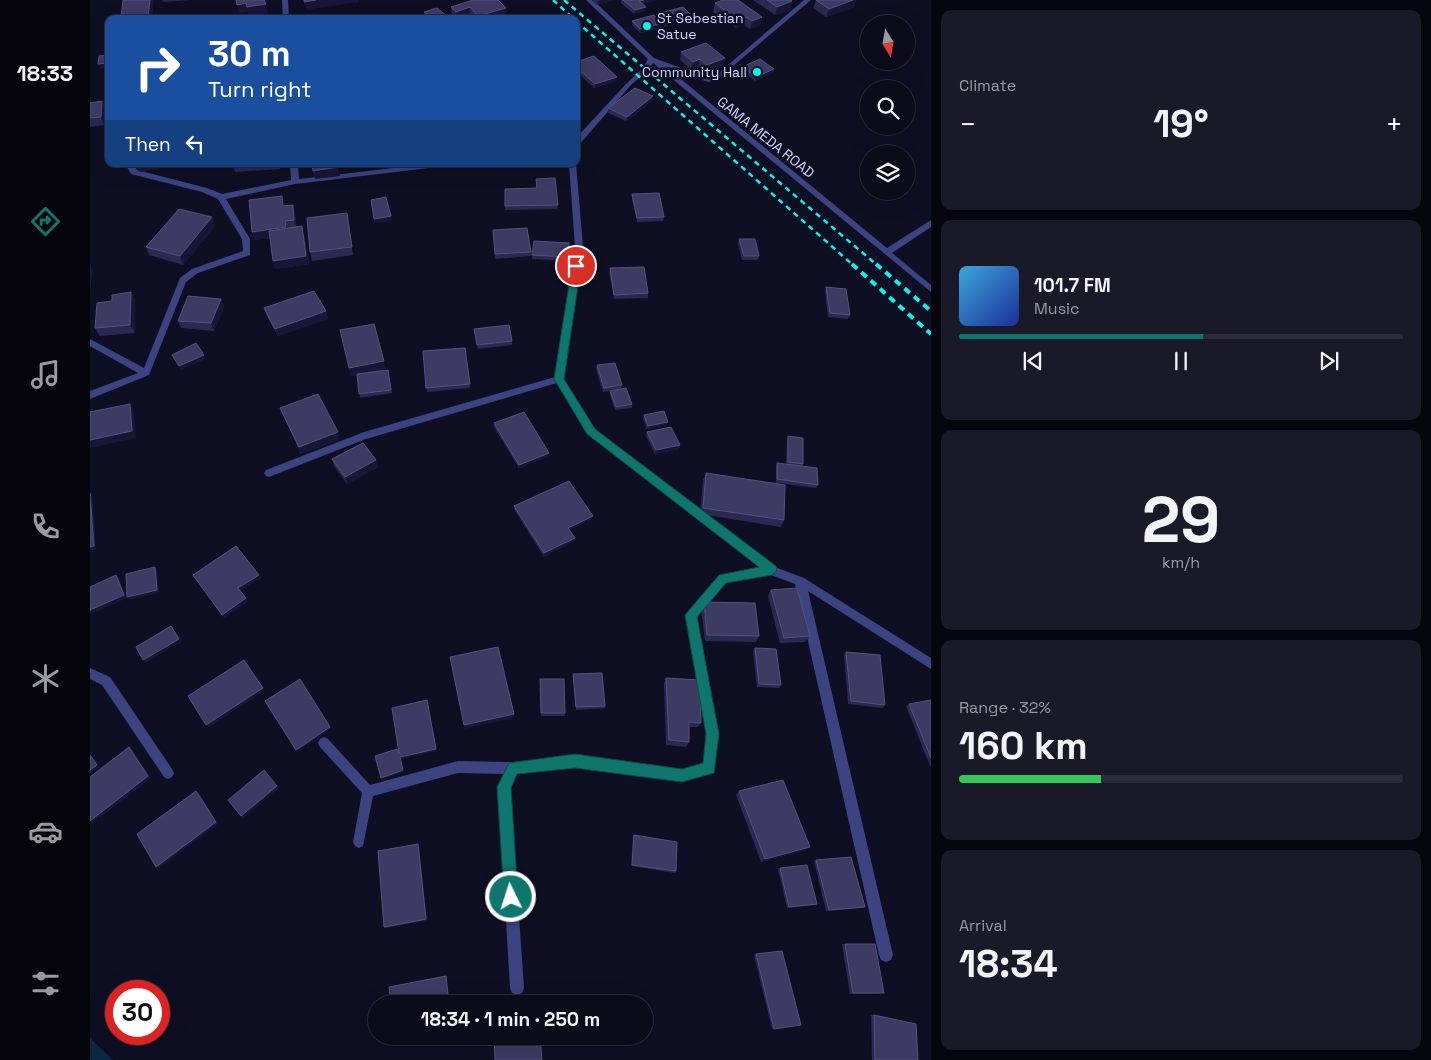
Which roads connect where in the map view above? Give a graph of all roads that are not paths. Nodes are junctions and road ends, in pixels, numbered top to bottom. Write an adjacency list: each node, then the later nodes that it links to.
1 (285, 0): 4 (street)
2 (588, 0): 5 (street, GAMA MEDA ROAD)
3 (808, 0): 5 (street)
4 (286, 15)
5 (652, 59): 8 (street); 16 (street, GAMA MEDA ROAD)
6 (105, 108): 7 (street)
7 (90, 110)
8 (580, 139)
9 (130, 167): 14 (street)
10 (294, 167): 13 (street)
11 (421, 167): 13 (street)
12 (573, 167): 20 (street)
13 (295, 182): 14 (street)
14 (221, 197): 19 (street)
15 (931, 223): 16 (street)
16 (887, 252): 17 (street, GAMA MEDA ROAD)
17 (931, 289)
18 (90, 342): 19 (street)
19 (146, 372): 21 (street)
20 (559, 379): 22 (street); 23 (street)
21 (90, 395)
22 (269, 473)
23 (772, 570): 24 (street); 28 (street)
24 (800, 581): 25 (street); 32 (street)
25 (931, 664)
26 (90, 673): 29 (street)
27 (324, 743): 30 (street)
28 (513, 768): 30 (street); 33 (street)
29 (168, 773)
30 (368, 791): 31 (street)
31 (359, 842)
32 (886, 956)
33 (517, 988)

